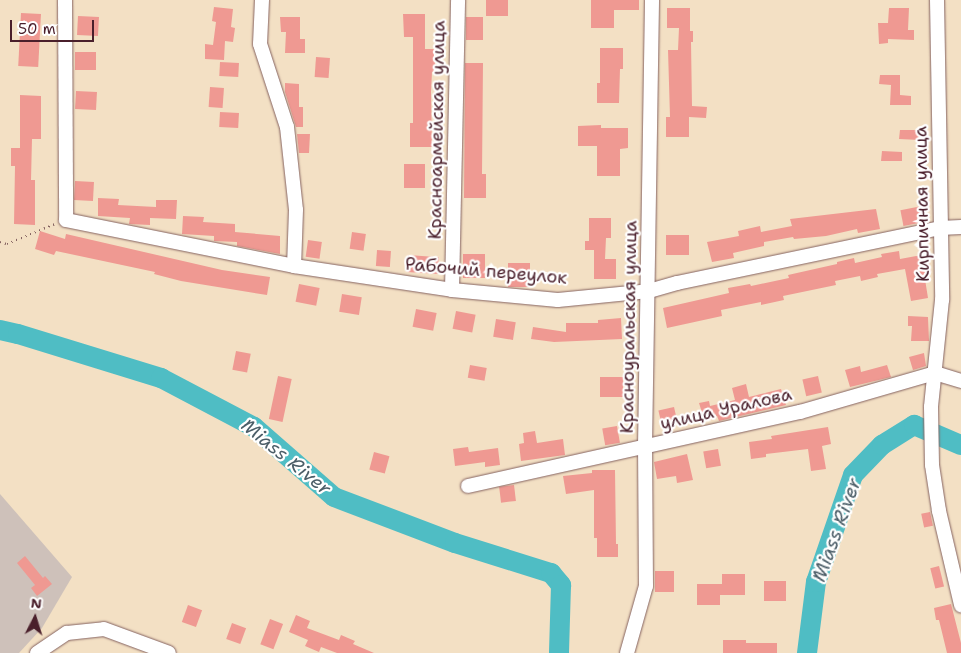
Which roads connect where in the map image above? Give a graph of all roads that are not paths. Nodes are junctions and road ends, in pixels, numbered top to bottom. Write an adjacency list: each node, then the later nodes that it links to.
1 (65, 0): 8 (street, Рабочий переулок)
2 (262, 0): 8 (street)
3 (458, 0): 9 (street, Красноармейская улица)
4 (652, 0): 10 (street, Красноуральская улица)
5 (937, 0): 7 (street, Кирпичная улица)
6 (961, 227): 7 (street, Рабочий переулок)
7 (940, 228): 10 (street, Рабочий переулок); 11 (street, Кирпичная улица)
8 (294, 266): 9 (street, Рабочий переулок)
9 (452, 290): 10 (street, Рабочий переулок)
10 (649, 291): 13 (street, Красноуральская улица)
11 (935, 373): 12 (street); 13 (street, улица Уралова); 15 (street, Кирпичная улица)
12 (961, 381)
13 (645, 448): 14 (street, улица Уралова); 18 (street, Красноуральская улица)
14 (468, 486)
15 (961, 604)
16 (37, 653): 17 (street)
17 (169, 653)
18 (627, 653)

